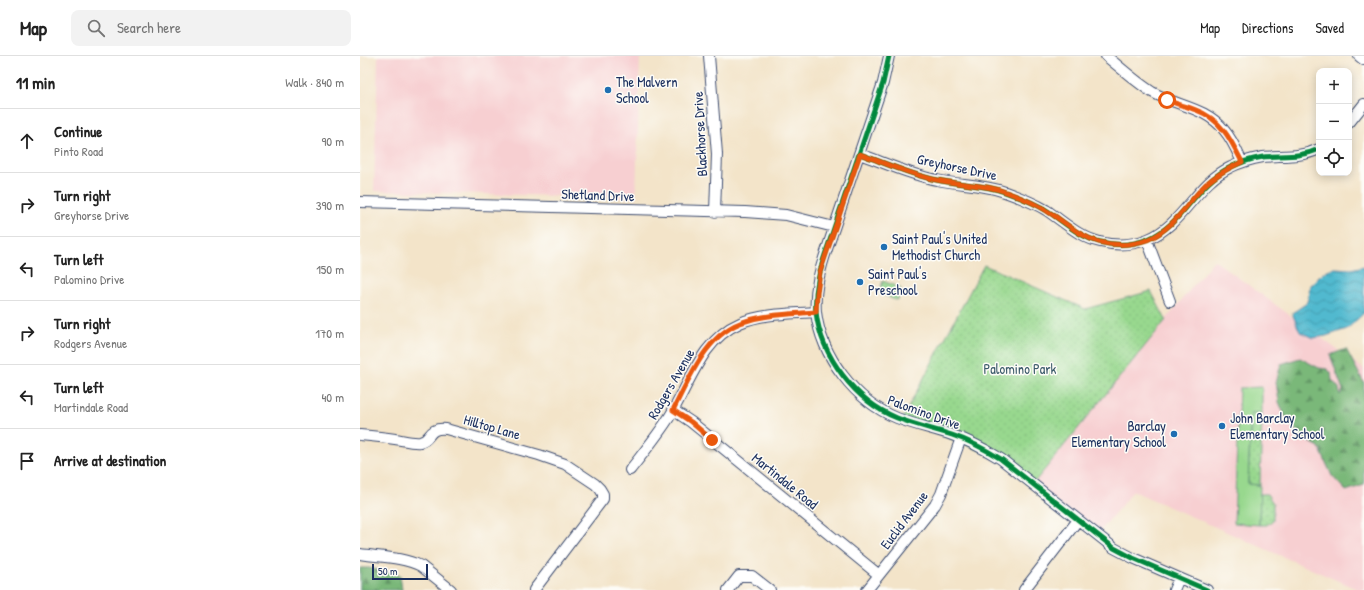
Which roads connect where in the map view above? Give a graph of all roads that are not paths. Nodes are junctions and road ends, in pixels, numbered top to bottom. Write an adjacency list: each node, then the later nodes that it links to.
1 (709, 56): 12 (street, Blackhorse Drive)
2 (889, 56): 9 (street, Palomino Drive)
3 (1106, 56): 10 (street)
4 (1359, 56): 5 (street)
5 (1364, 60)
6 (1364, 104): 7 (street)
7 (1352, 119)
8 (1316, 150): 10 (street, Greyhorse Drive)
9 (860, 154): 13 (street, Palomino Drive); 14 (street, Greyhorse Drive)
10 (1242, 162): 14 (street, Greyhorse Drive)
11 (360, 202): 12 (street, Shetland Drive)
12 (715, 212): 13 (street, Shetland Drive)
13 (834, 227): 16 (street, Palomino Drive)
14 (1146, 240): 15 (street)
15 (1170, 301)
16 (816, 312): 17 (street, Rodgers Avenue); 19 (street, Palomino Drive)
17 (673, 410): 20 (street, Rodgers Avenue); 23 (street, Martindale Road)
18 (360, 435): 26 (street, Hilltop Lane)
19 (961, 438): 21 (street, Palomino Drive); 23 (street, Euclid Avenue)
20 (630, 470)
21 (1078, 520): 24 (street, Palomino Drive); 30 (street)
22 (360, 554): 25 (street)
23 (879, 575): 29 (street, Euclid Avenue)
24 (1179, 578): 31 (street); 32 (street, Palomino Drive)
25 (451, 590)
26 (534, 590)
27 (728, 590): 28 (street)
28 (770, 590)
29 (867, 590)
30 (1024, 590)
31 (1174, 590)
32 (1207, 590)

